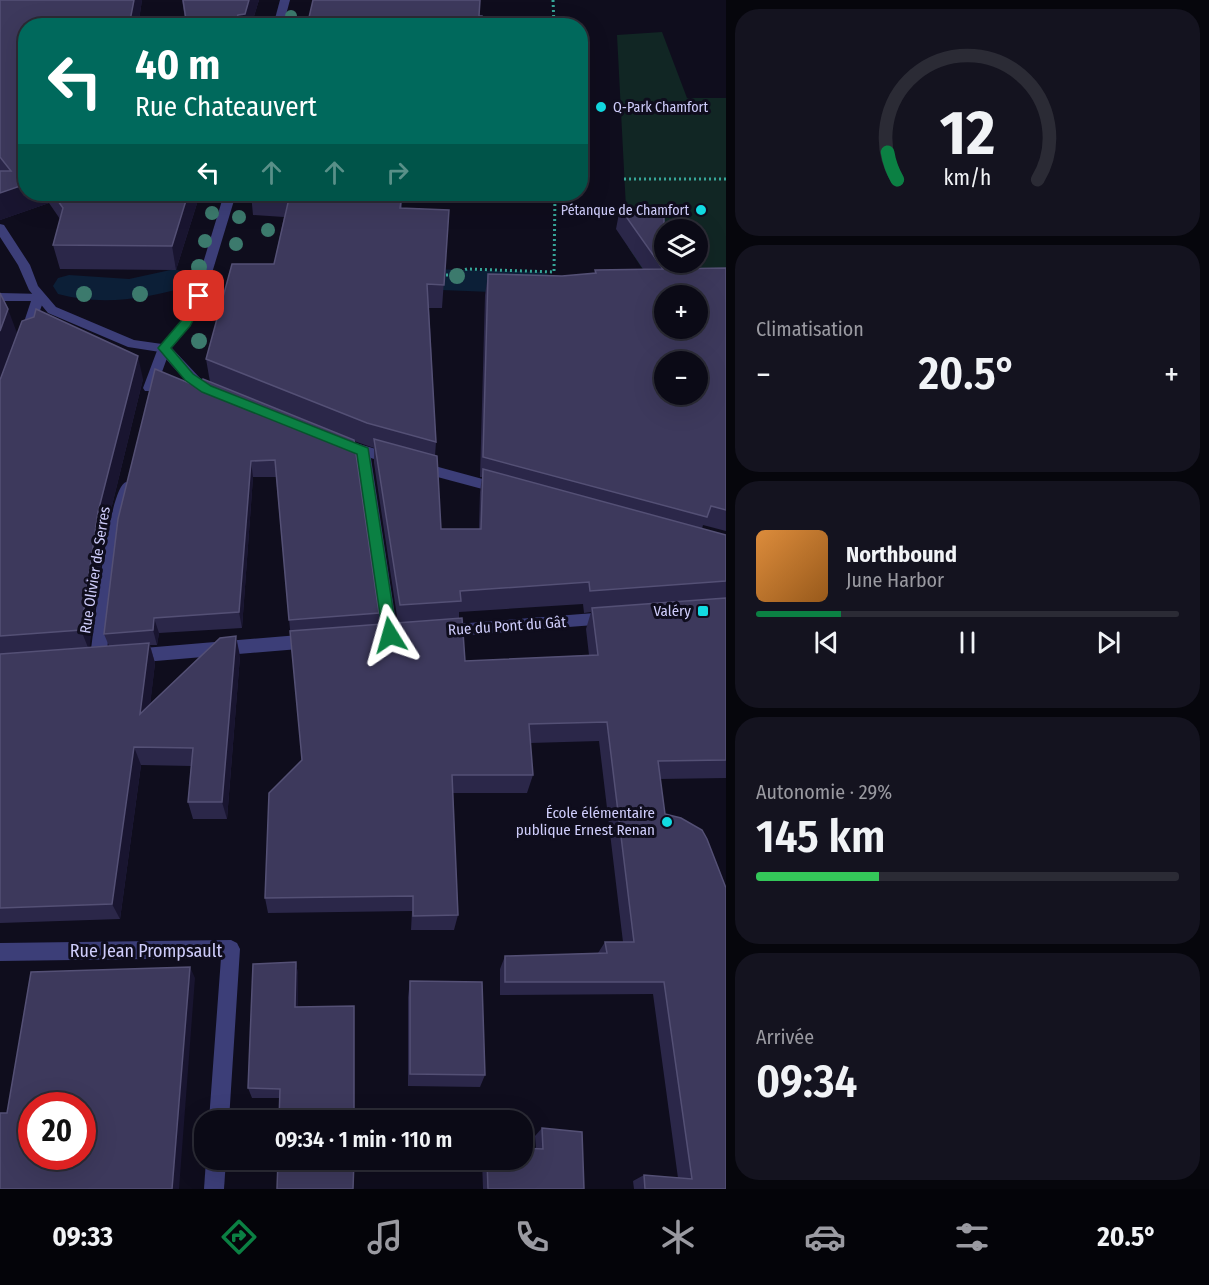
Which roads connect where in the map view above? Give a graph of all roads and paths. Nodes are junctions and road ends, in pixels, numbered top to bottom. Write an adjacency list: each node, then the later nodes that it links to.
1 (285, 0): 3 (street)
2 (553, 0): 4 (path)
3 (280, 18)
4 (554, 18)
5 (624, 179): 6 (path)
6 (726, 179)
7 (228, 201): 13 (street)
8 (555, 201): 10 (path)
9 (0, 228): 12 (street)
10 (439, 275)
11 (0, 297): 12 (street)
12 (39, 297): 13 (street); 14 (street)
13 (164, 348): 15 (street); 16 (street)
14 (20, 349)
15 (148, 397)
16 (237, 402)
17 (319, 435): 18 (street)
18 (363, 452): 20 (street); 23 (street)
19 (129, 478): 24 (street, Rue Olivier de Serres)
20 (512, 493)
21 (622, 617): 22 (street, Rue du Pont du Gât)
22 (425, 632)
23 (390, 635)
24 (331, 640)
25 (0, 952): 26 (street, Rue Jean Prompsault)
26 (220, 1110)
27 (215, 1170): 28 (street)
28 (214, 1189)

